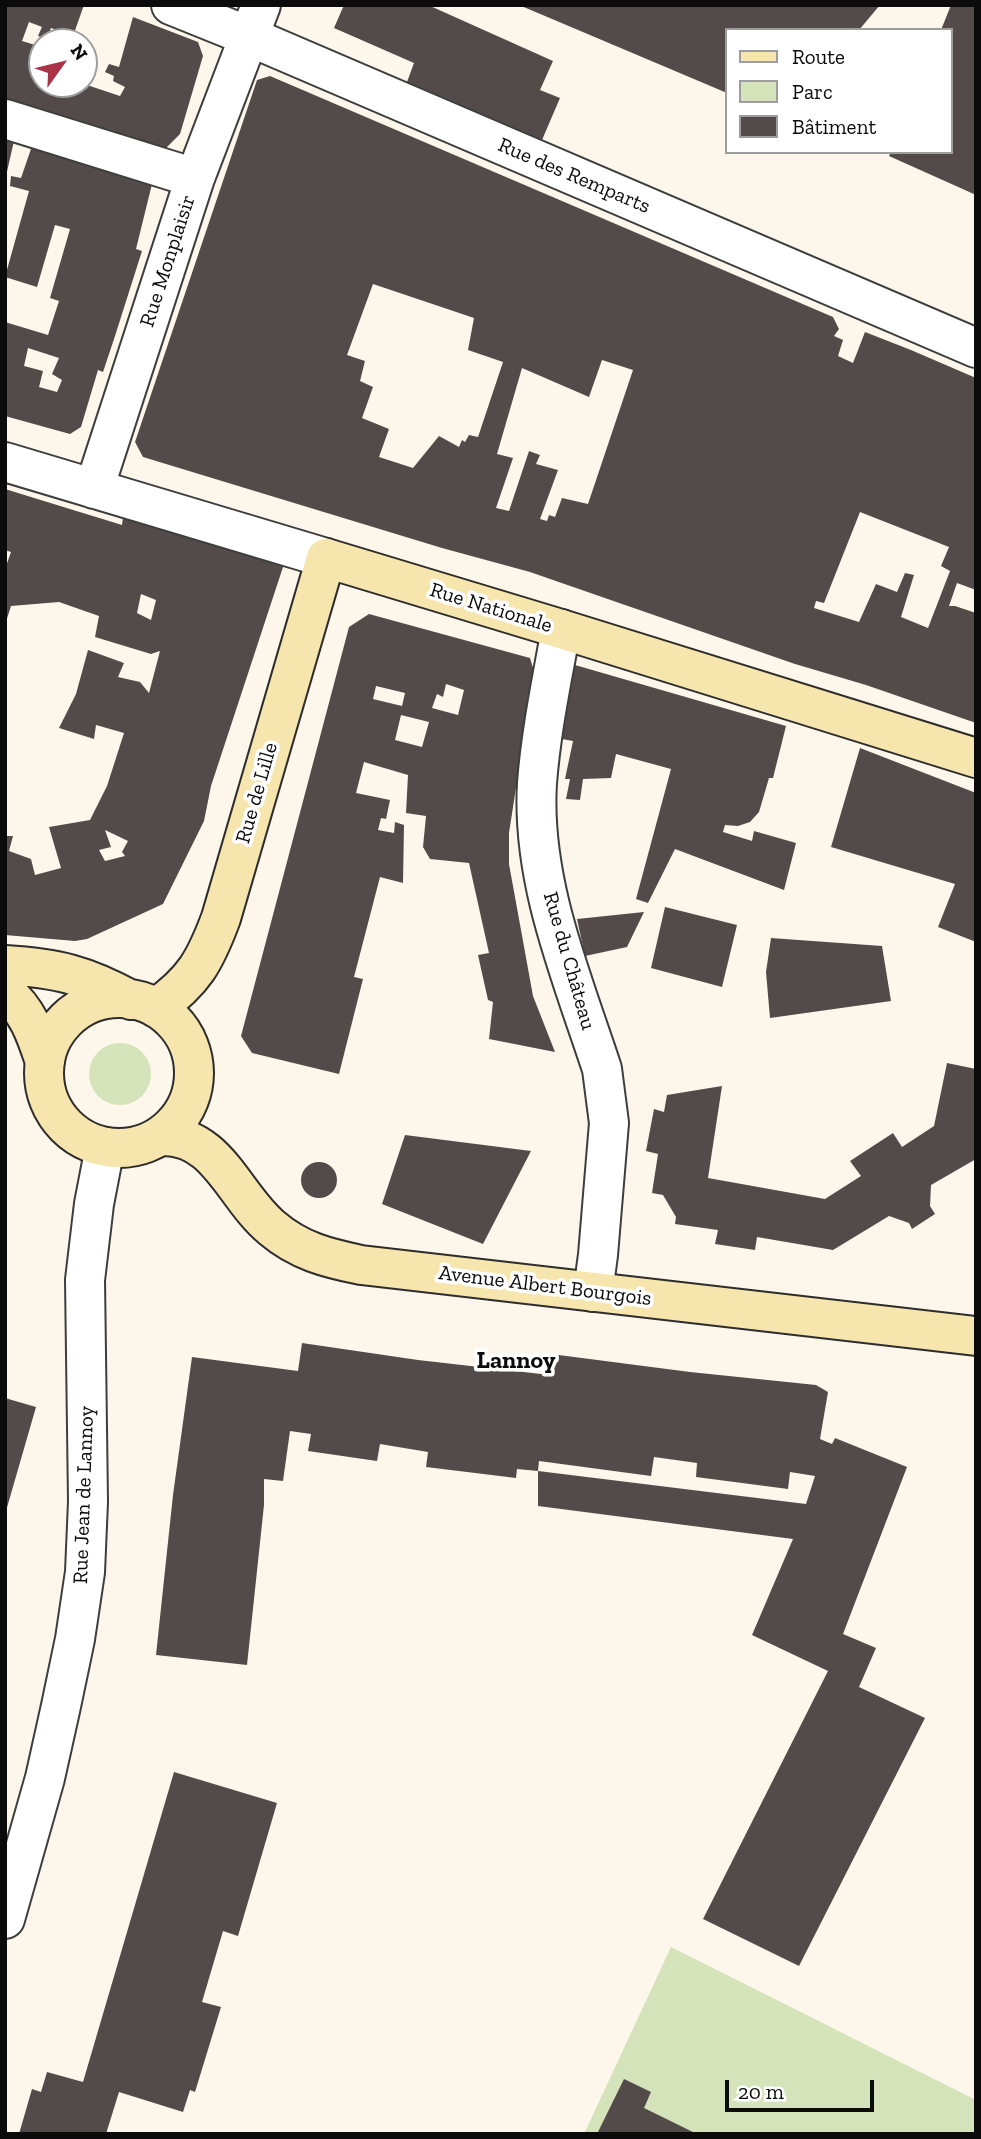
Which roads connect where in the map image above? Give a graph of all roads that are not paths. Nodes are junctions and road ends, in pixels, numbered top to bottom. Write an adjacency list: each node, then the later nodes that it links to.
1 (171, 5): 2 (street, Rue des Remparts)
2 (254, 21): 4 (street, Rue Monplaisir); 5 (street, Rue des Remparts)
3 (5, 119): 4 (street)
4 (195, 178): 7 (street, Rue Monplaisir)
5 (976, 348)
6 (5, 462): 7 (street, Rue Nationale)
7 (94, 488): 8 (street, Rue Nationale)
8 (326, 558): 9 (main road, Rue Nationale); 13 (main road, Rue de Lille)
9 (561, 629): 10 (main road, Rue Nationale); 17 (street, Rue du Château)
10 (976, 758)
11 (5, 965): 13 (main road)
12 (5, 992): 14 (main road)
13 (143, 1004): 14 (main road); 15 (main road)
14 (45, 1062): 16 (main road)
15 (161, 1136): 16 (main road); 17 (main road, Avenue Albert Bourgois)
16 (105, 1147): 19 (street, Rue Jean de Lannoy)
17 (593, 1292): 18 (main road, Avenue Albert Bourgois)
18 (976, 1336)
19 (5, 1919)

